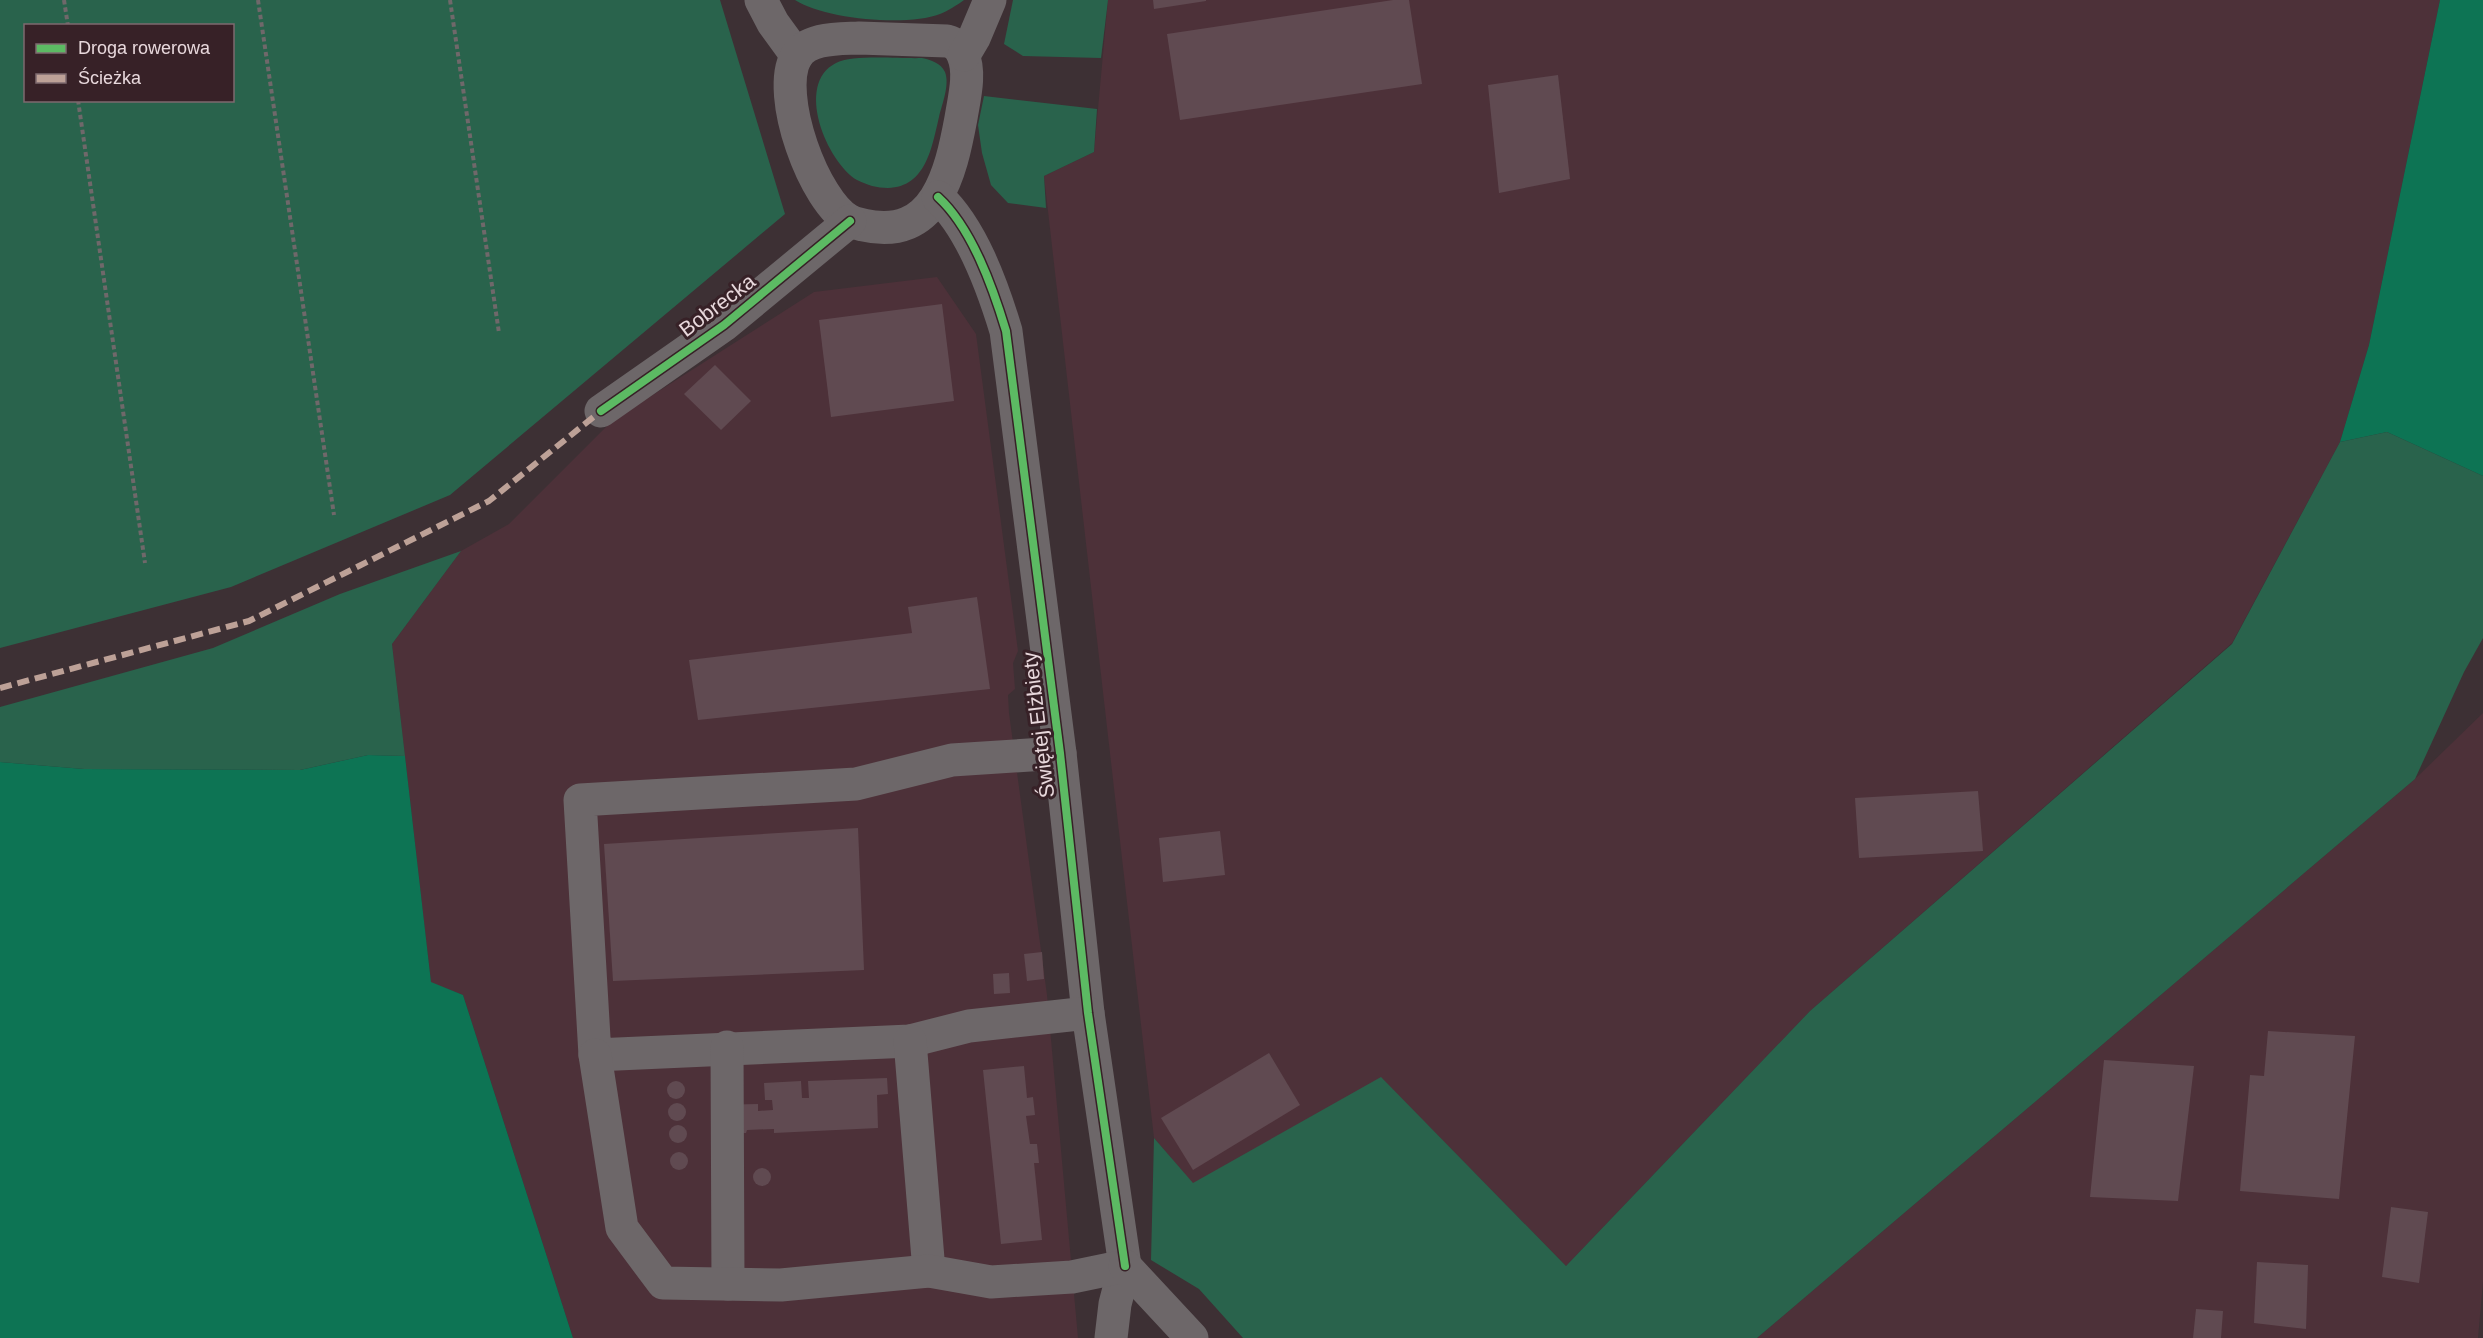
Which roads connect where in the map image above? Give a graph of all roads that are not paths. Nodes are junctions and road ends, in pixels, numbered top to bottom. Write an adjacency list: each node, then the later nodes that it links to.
1 (761, 0): 4 (street)
2 (990, 0): 3 (street)
3 (964, 55): 4 (street); 5 (street)
4 (797, 56): 6 (street)
5 (938, 197): 6 (street); 8 (street, Świętej Elżbiety)
6 (850, 221): 7 (street, Bobrecka)
7 (601, 411)
8 (1060, 753): 9 (street, Świętej Elżbiety); 12 (street)
9 (1088, 1013): 10 (street); 13 (street, Świętej Elżbiety)
10 (910, 1041): 11 (street); 14 (street)
11 (727, 1047): 12 (street); 15 (street)
12 (595, 1055): 15 (street)
13 (1125, 1266): 14 (street); 16 (street); 17 (street)
14 (929, 1271): 15 (street)
15 (728, 1284)
16 (1111, 1338)
17 (1192, 1338)

